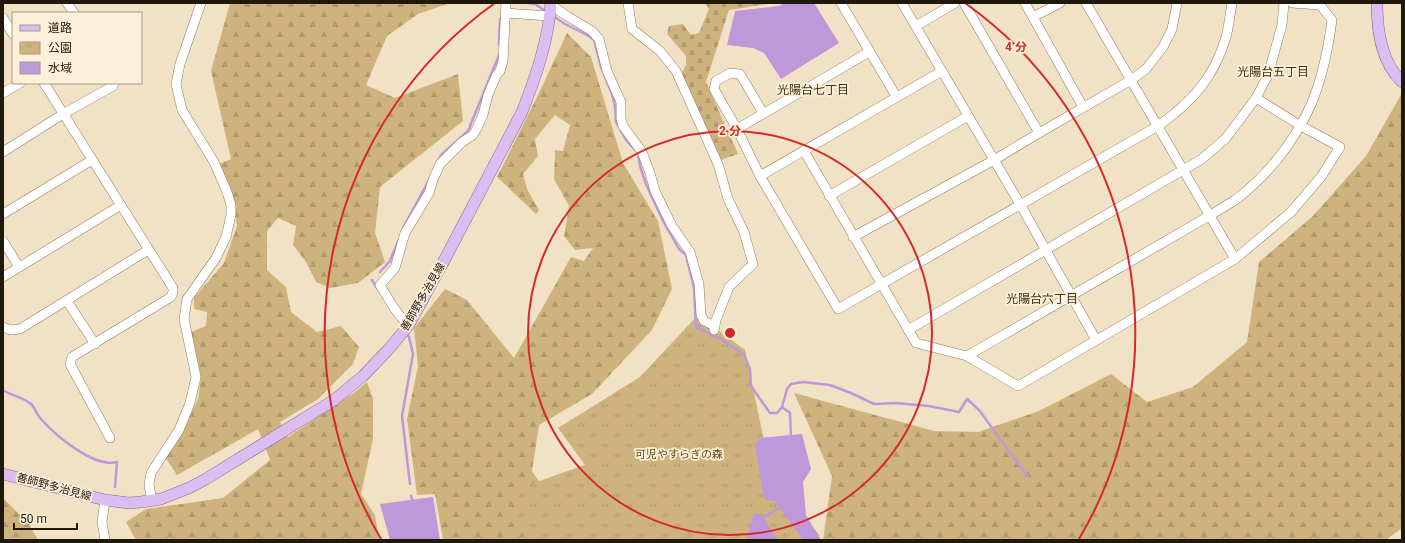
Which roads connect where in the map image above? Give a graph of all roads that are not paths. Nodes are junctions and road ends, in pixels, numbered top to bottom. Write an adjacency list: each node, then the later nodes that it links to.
1 (68, 3): 18 (street)
2 (201, 3): 63 (street)
3 (506, 3): 19 (street)
4 (628, 3): 17 (street)
5 (841, 3): 24 (street)
6 (902, 3): 22 (street)
7 (955, 3): 22 (street)
8 (964, 3): 41 (street)
9 (1025, 3): 20 (street)
10 (1060, 3): 20 (street)
11 (1086, 3): 26 (street)
12 (1177, 3): 26 (street)
13 (1232, 3): 38 (street)
14 (1284, 3): 33 (street)
15 (1292, 3): 39 (street)
16 (1377, 3): 27 (main road)
17 (548, 10): 19 (street); 65 (main road, 善師野多治見線)
18 (73, 12)
19 (505, 13): 65 (street)
20 (1033, 17): 34 (street)
21 (3, 18): 23 (street)
22 (916, 26): 25 (street)
23 (12, 32)
24 (869, 52): 32 (street); 35 (street)
25 (942, 71): 32 (street); 37 (street)
26 (1131, 80): 34 (street); 38 (street)
27 (1402, 82)
28 (18, 84): 31 (street)
29 (45, 84): 36 (street)
30 (114, 84): 36 (street)
31 (3, 94)
32 (896, 96): 42 (street)
33 (1256, 98): 39 (street); 46 (street)
34 (1083, 107): 41 (street)
35 (763, 113): 40 (street); 40 (street)
36 (63, 114): 43 (street); 44 (street)
37 (968, 116): 45 (street); 48 (street)
38 (1158, 126): 46 (street); 49 (street)
39 (1301, 126): 52 (street); 57 (street)
40 (737, 129): 47 (street)
41 (1039, 133): 45 (street)
42 (804, 151): 47 (street); 48 (street)
43 (3, 152)
44 (92, 160): 50 (street); 51 (street)
45 (994, 160): 49 (street); 53 (street)
46 (1183, 170): 52 (street); 56 (street)
47 (760, 176): 60 (street)
48 (829, 196): 53 (street)
49 (1020, 204): 56 (street); 60 (street)
50 (121, 205): 55 (street); 58 (street)
51 (3, 214)
52 (1209, 216): 57 (street); 62 (street)
53 (853, 237): 60 (street)
54 (3, 241): 58 (street)
55 (148, 250): 61 (street); 64 (street)
56 (1045, 251): 62 (street); 67 (street)
57 (1235, 259): 68 (street)
58 (19, 267): 59 (street)
59 (3, 277)
60 (881, 285): 67 (street)
61 (173, 292): 63 (street); 69 (street)
62 (1072, 296): 68 (street); 70 (street)
63 (187, 299): 74 (street)
64 (67, 301): 66 (street); 69 (street)
65 (408, 326): 74 (main road, 善師野多治見線)
66 (3, 327)
67 (908, 330): 70 (street)
68 (1096, 340): 70 (street)
69 (95, 344): 71 (street)
70 (967, 356)
71 (110, 438)
72 (3, 474): 73 (main road, 善師野多治見線)
73 (105, 500): 74 (main road, 善師野多治見線); 75 (street)
74 (152, 500)
75 (105, 540)

